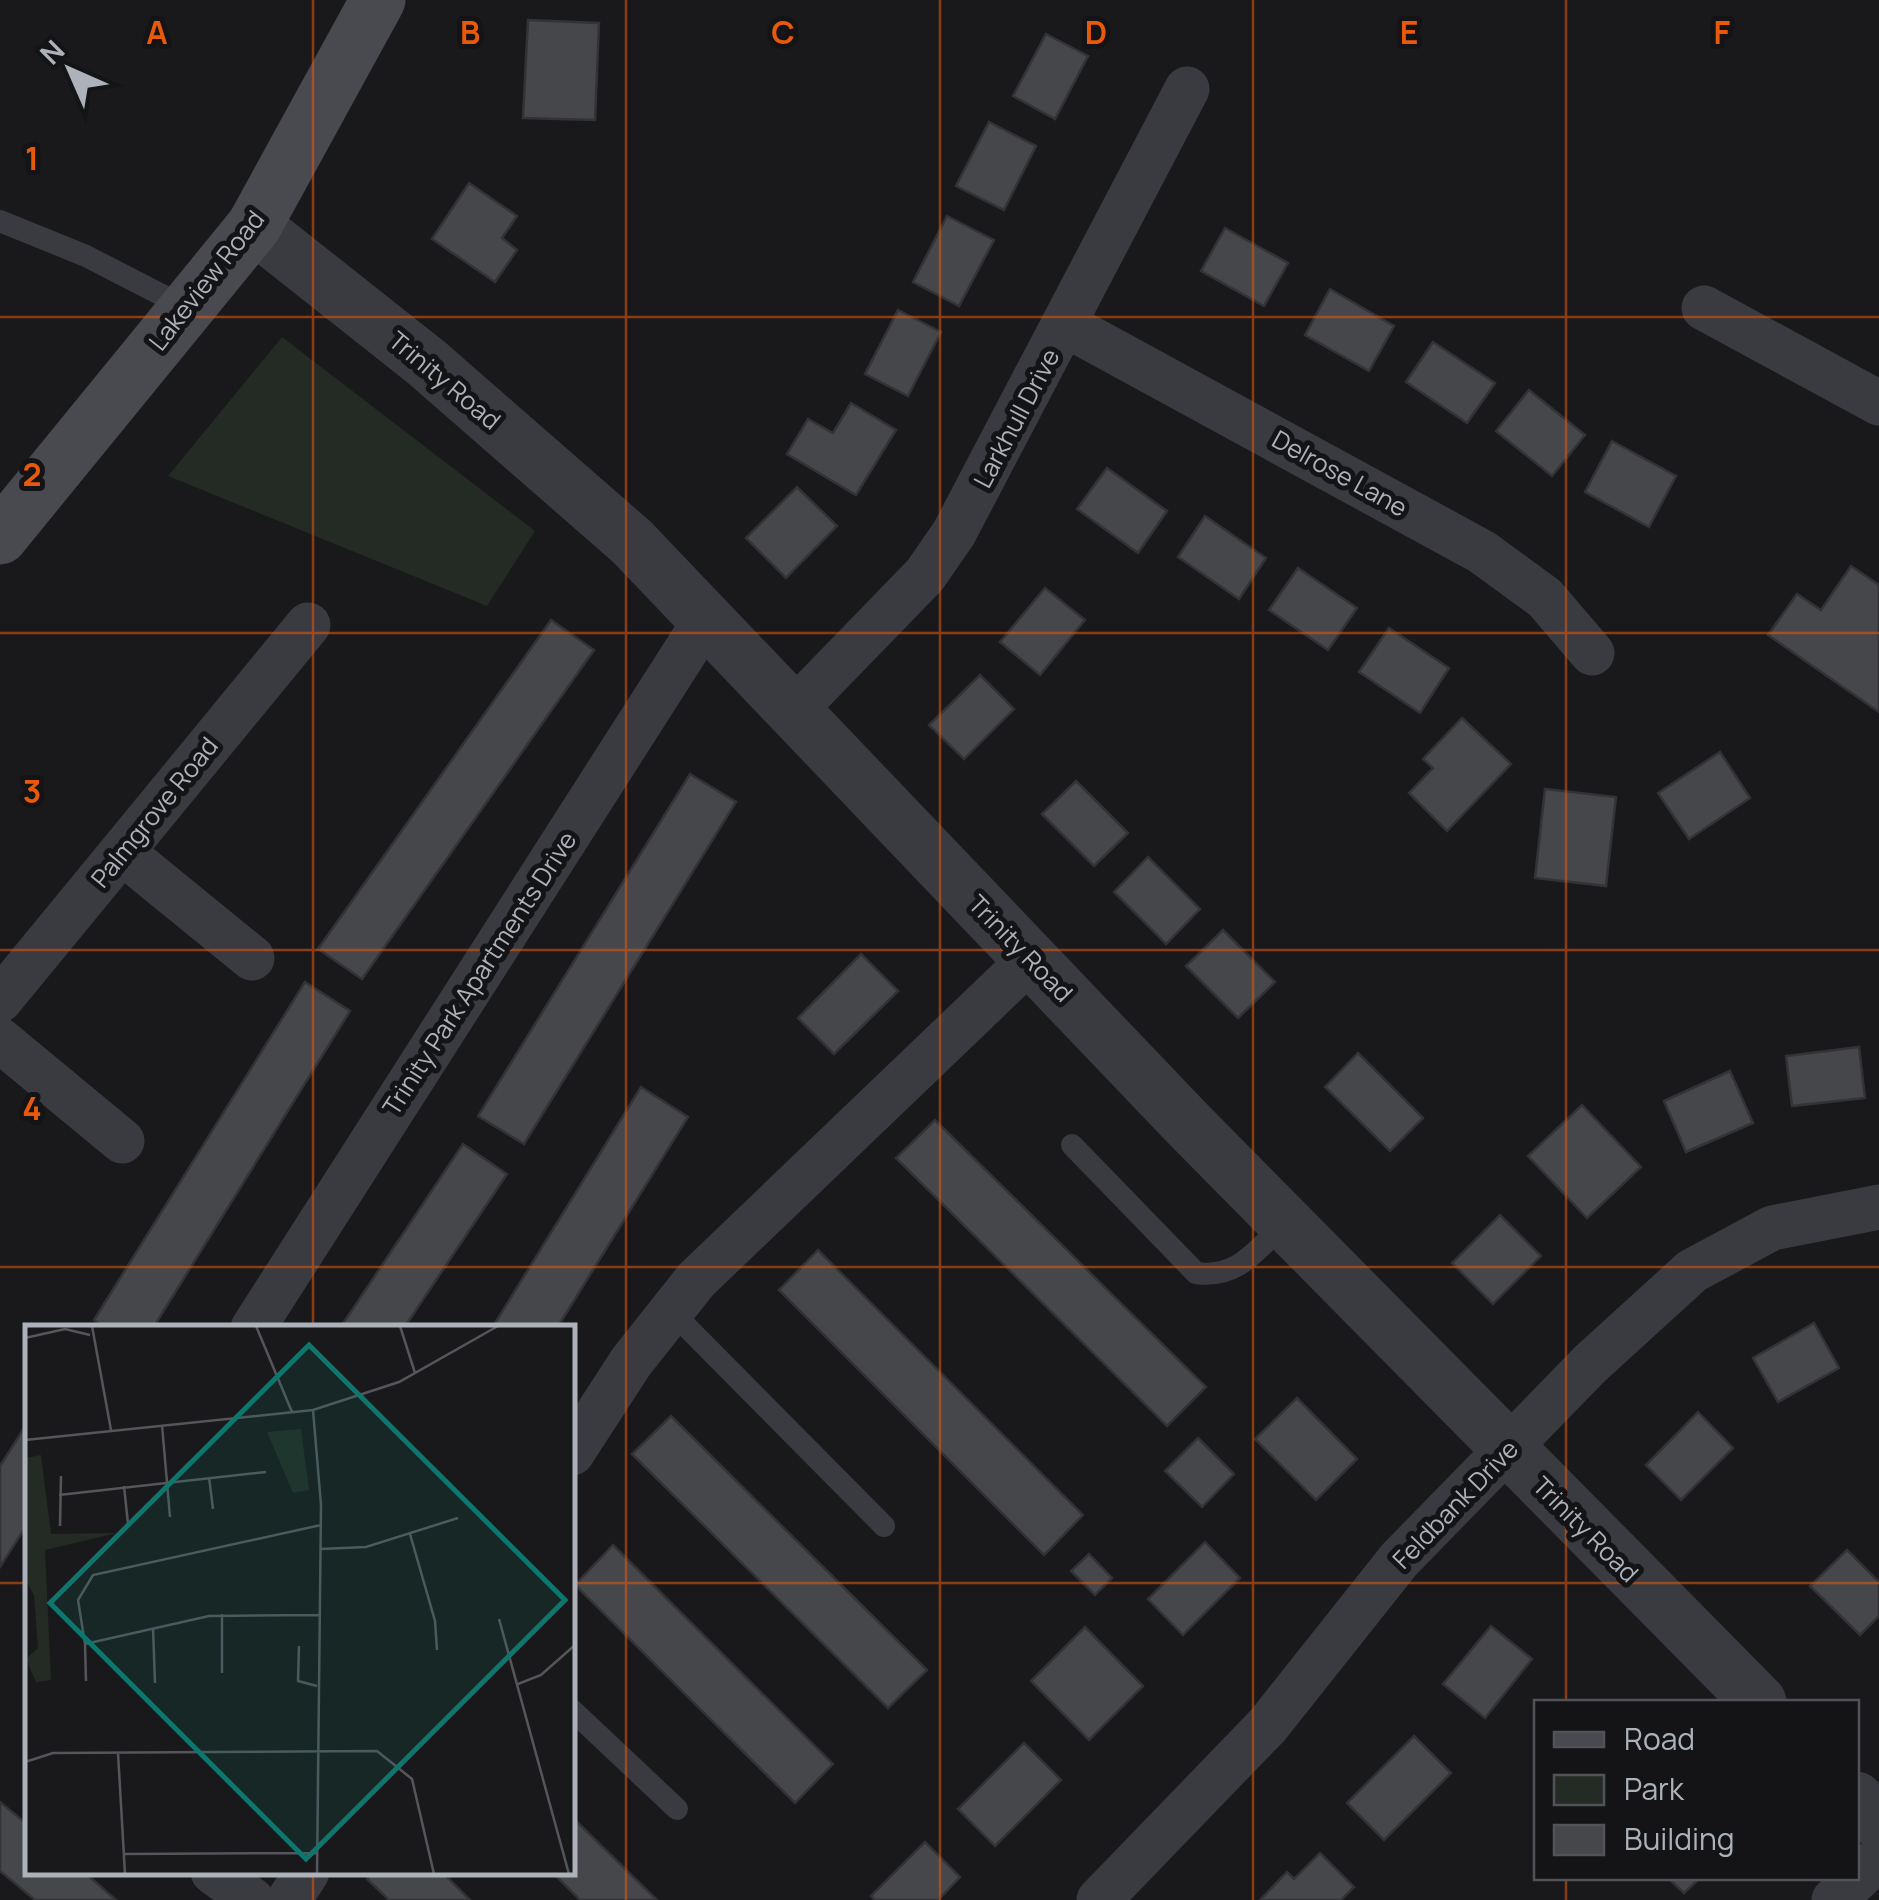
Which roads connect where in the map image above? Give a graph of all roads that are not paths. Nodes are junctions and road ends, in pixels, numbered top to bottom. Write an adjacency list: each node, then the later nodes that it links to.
1 (378, 0): 4 (main road, Lakeview Road)
2 (1186, 90): 7 (street, Larkhull Drive)
3 (0, 220): 5 (lane)
4 (254, 226): 5 (main road, Lakeview Road); 10 (street, Trinity Road)
5 (187, 308): 9 (main road, Lakeview Road)
6 (1704, 308): 8 (street)
7 (1066, 325): 12 (street, Delrose Lane); 13 (street, Larkhull Drive)
8 (1879, 402)
9 (0, 537)
10 (706, 619): 13 (street, Trinity Road); 24 (street, Trinity Park Apartments Drive)
11 (308, 624): 14 (street, Palmgrove Road)
12 (1592, 653)
13 (794, 710): 16 (street, Trinity Road)
14 (122, 852): 15 (street); 17 (street, Palmgrove Road)
15 (252, 958)
16 (1031, 959): 22 (street, Trinity Road); 23 (street)
17 (0, 1000)
18 (0, 1040): 19 (street)
19 (122, 1141)
20 (1072, 1145): 22 (lane)
21 (1879, 1207): 26 (street, Feldbank Drive)
22 (1285, 1223): 26 (street, Trinity Road)
23 (671, 1311): 25 (street); 27 (lane)
24 (254, 1325)
25 (575, 1449)
26 (1506, 1450): 28 (street, Trinity Road); 40 (street, Feldbank Drive)
27 (884, 1526)
28 (1758, 1700)
29 (575, 1713): 31 (lane)
30 (1859, 1802): 32 (street)
31 (677, 1809)
32 (1879, 1822)
33 (1879, 1858): 36 (street)
34 (218, 1875): 38 (street)
35 (304, 1875): 39 (street)
36 (1859, 1877)
37 (1855, 1880): 41 (street)
38 (252, 1900)
39 (289, 1900)
40 (1099, 1900)
41 (1834, 1900)

